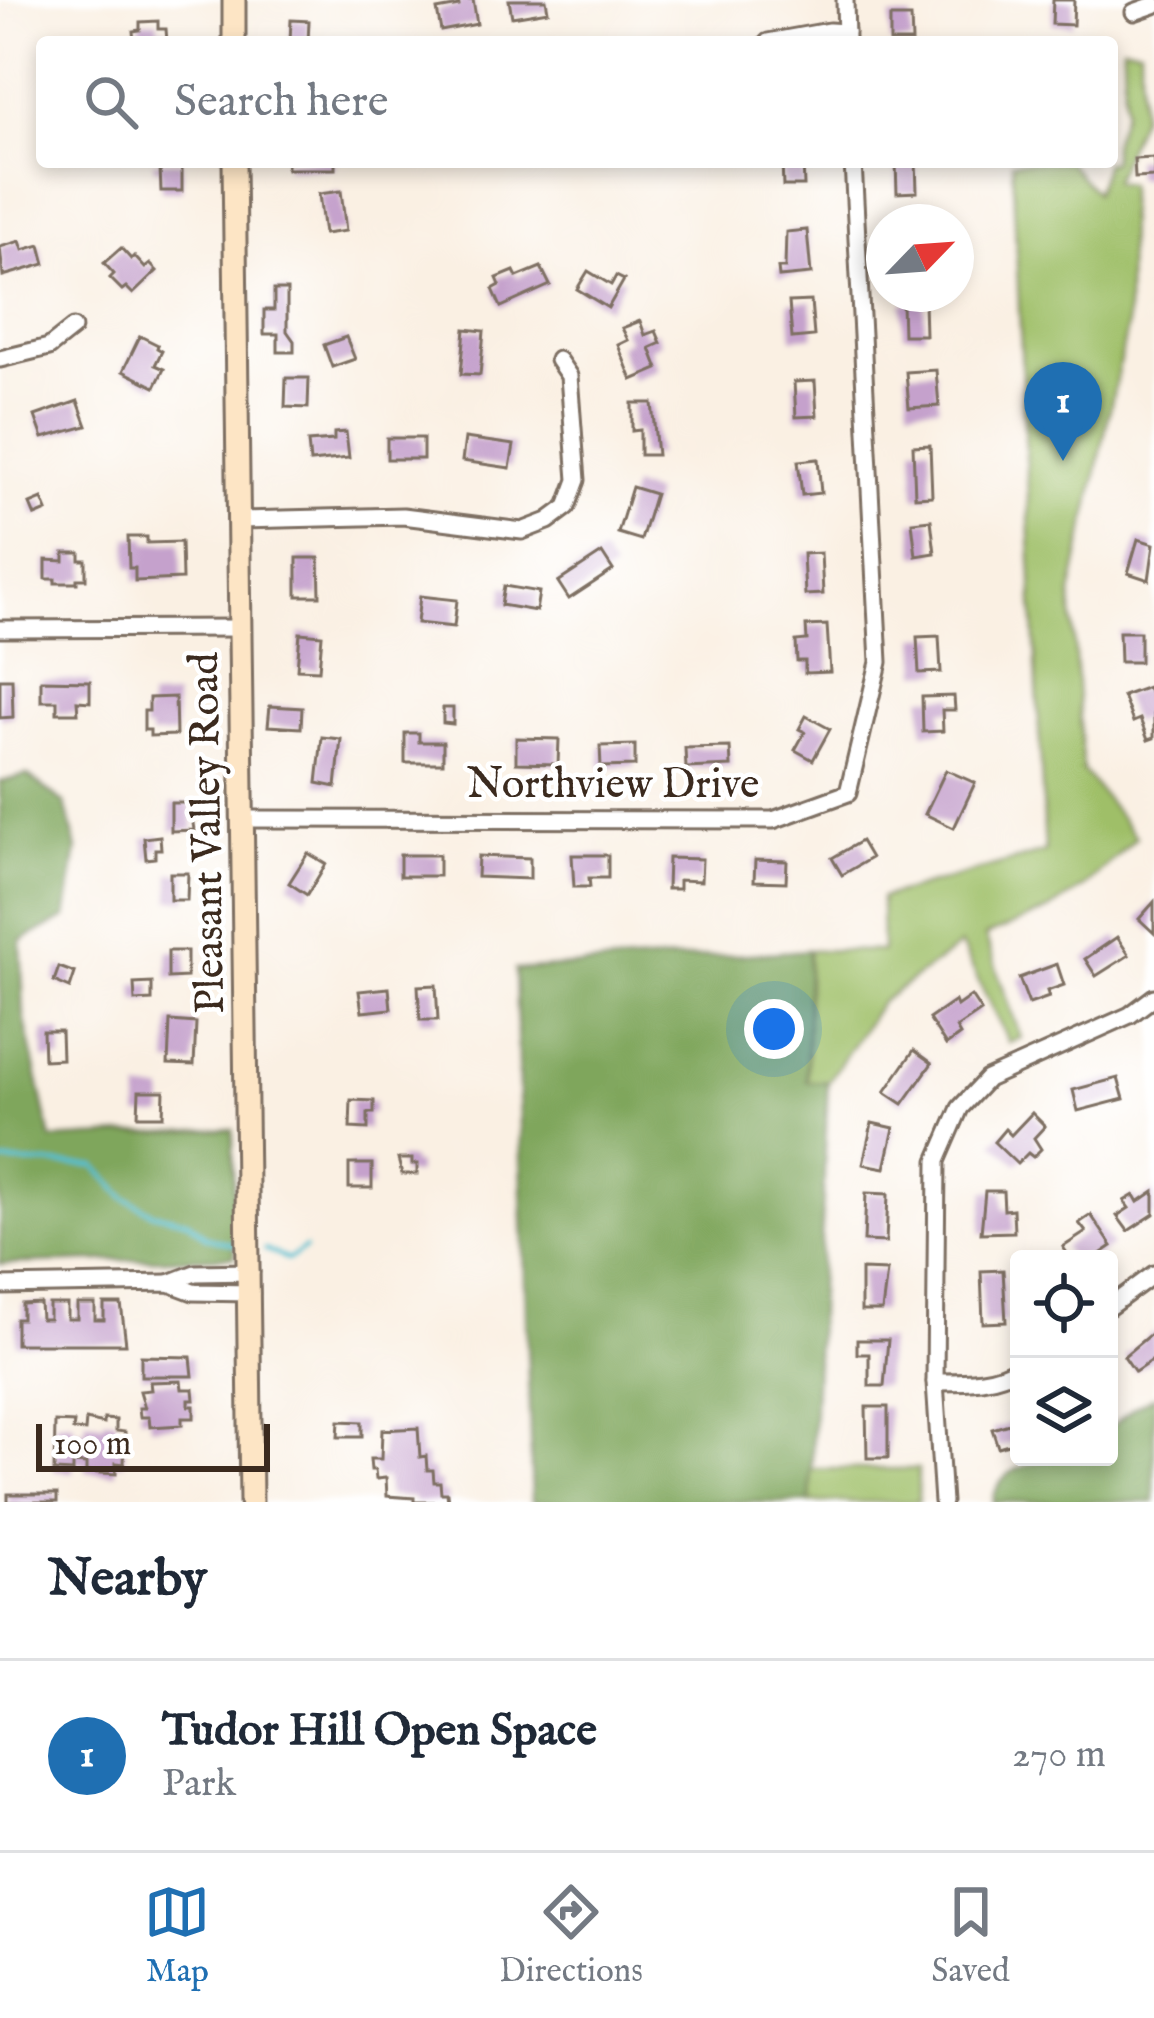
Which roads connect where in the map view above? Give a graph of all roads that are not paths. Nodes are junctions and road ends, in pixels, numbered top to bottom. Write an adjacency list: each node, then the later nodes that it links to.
1 (234, 0): 5 (main road)
2 (845, 0): 8 (street)
3 (1154, 5): 4 (street)
4 (1134, 12)
5 (234, 36)
6 (801, 36): 7 (street)
7 (843, 36)
8 (846, 36)
9 (235, 168): 14 (main road, Pleasant Valley Road)
10 (853, 168): 17 (street, Northview Drive)
11 (73, 328): 12 (street)
12 (0, 359)
13 (558, 360): 14 (street)
14 (240, 520): 15 (main road, Pleasant Valley Road)
15 (240, 628): 16 (street); 17 (main road, Pleasant Valley Road)
16 (0, 629)
17 (244, 819): 20 (main road, Pleasant Valley Road)
18 (1154, 997): 24 (street)
19 (1154, 1274): 22 (street)
20 (251, 1282): 21 (street); 25 (main road, Pleasant Valley Road)
21 (0, 1286)
22 (1118, 1300)
23 (1010, 1374): 24 (street)
24 (935, 1382): 26 (street)
25 (251, 1502)
26 (943, 1502)

